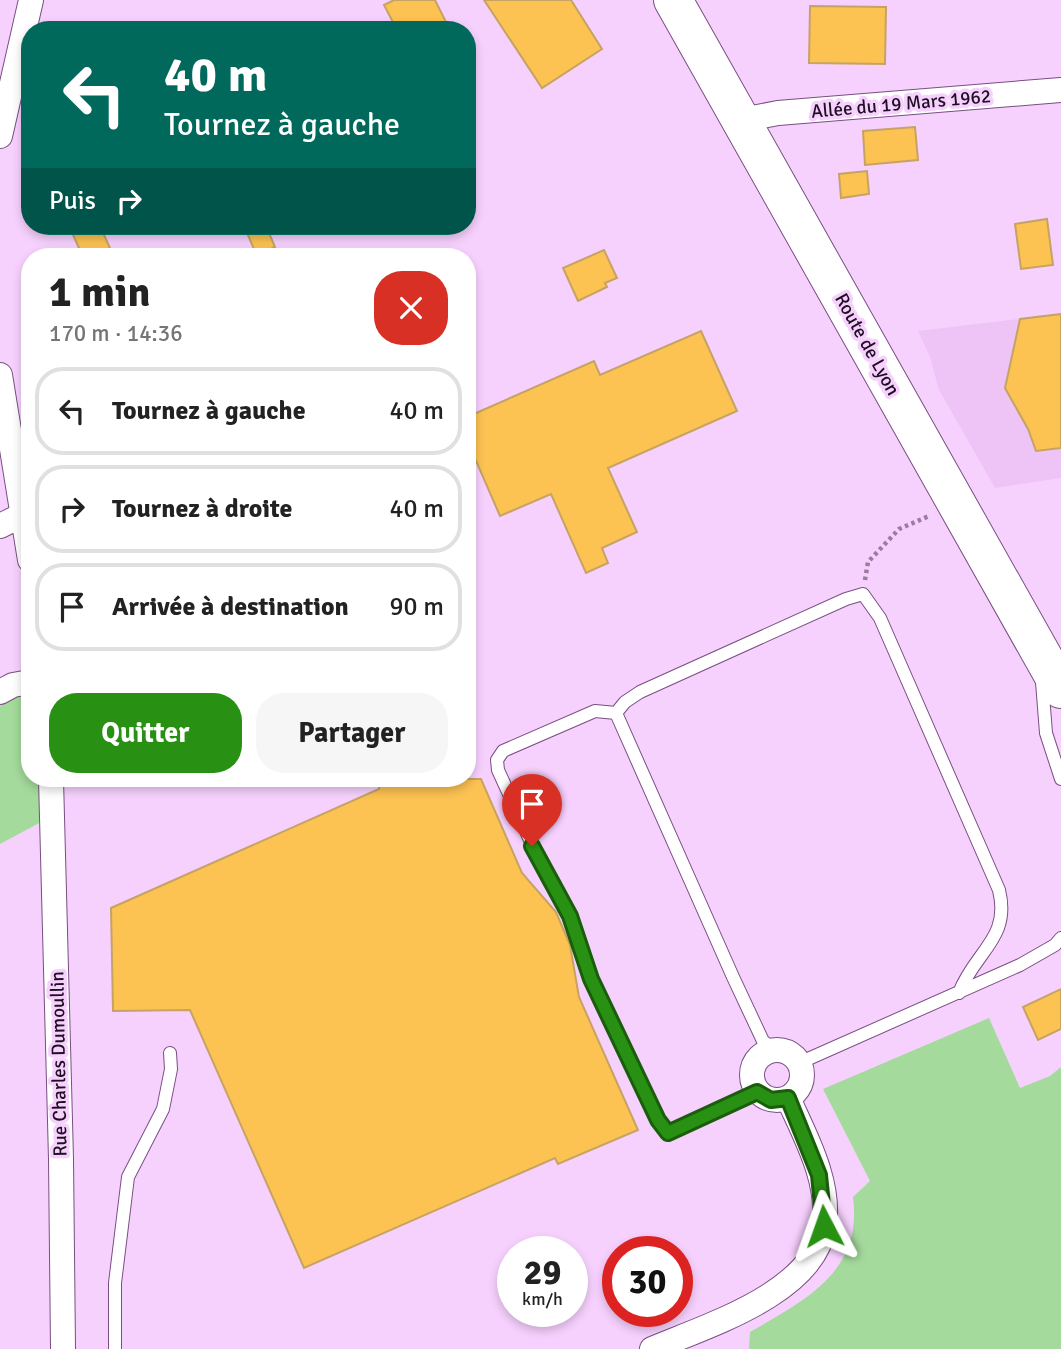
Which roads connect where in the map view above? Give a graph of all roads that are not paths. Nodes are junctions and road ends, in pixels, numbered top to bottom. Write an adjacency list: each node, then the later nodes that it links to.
1 (31, 0): 3 (street)
2 (673, 0): 6 (main road, Route de Lyon)
3 (26, 21)
4 (21, 44): 7 (street)
5 (1061, 90): 6 (street, Allée du 19 Mars 1962)
6 (742, 120): 12 (main road, Route de Lyon)
7 (0, 136)
8 (0, 376): 9 (street)
9 (21, 509)
10 (21, 516): 11 (street)
11 (0, 526)
12 (1039, 650): 14 (main road, Route de Lyon); 17 (lane)
13 (21, 684): 15 (street)
14 (1061, 689)
15 (0, 692)
16 (616, 713): 20 (lane); 21 (lane); 24 (lane)
17 (1061, 779)
18 (51, 787): 26 (street, Rue Charles Dumoullin)
19 (1061, 937): 20 (lane)
20 (959, 993): 23 (lane)
21 (773, 1049): 23 (street); 24 (street)
22 (170, 1053): 27 (lane)
23 (799, 1063): 25 (street)
24 (757, 1092): 25 (street)
25 (788, 1098): 28 (street)
26 (63, 1349)
27 (115, 1349)
28 (652, 1349)

